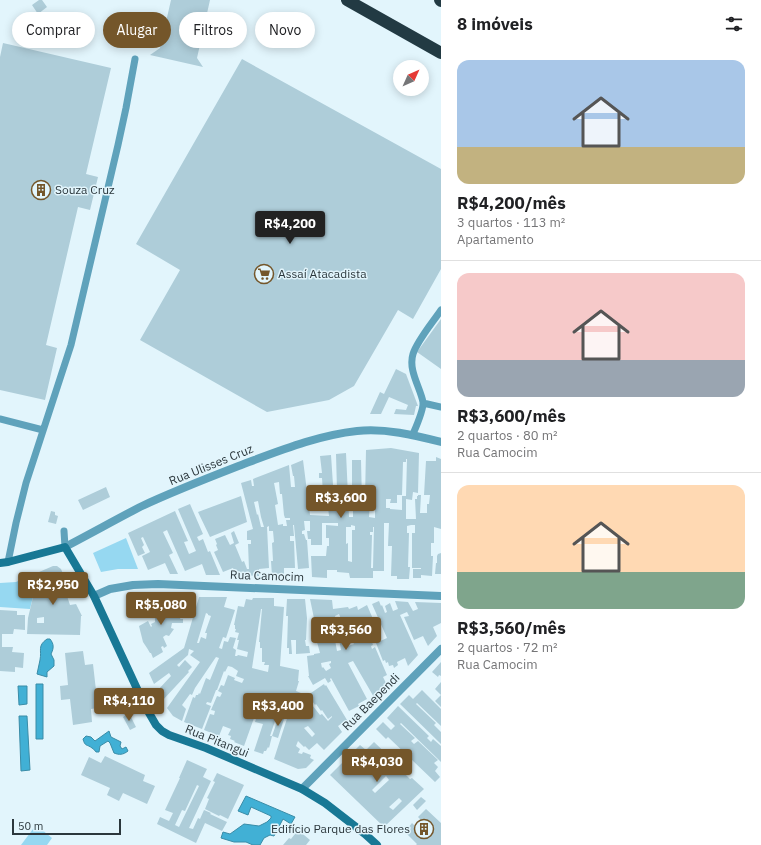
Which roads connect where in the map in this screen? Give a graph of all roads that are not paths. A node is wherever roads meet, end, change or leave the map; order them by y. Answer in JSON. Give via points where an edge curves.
{"nodes":[{"id":1,"x":347,"y":0,"type":"edge"},
{"id":2,"x":441,"y":54,"type":"edge"},
{"id":3,"x":135,"y":58,"type":"dead end"},
{"id":4,"x":441,"y":310,"type":"edge"},
{"id":5,"x":423,"y":403,"type":"junction"},
{"id":6,"x":441,"y":407,"type":"edge"},
{"id":7,"x":0,"y":419,"type":"edge"},
{"id":8,"x":43,"y":430,"type":"junction"},
{"id":9,"x":413,"y":434,"type":"junction"},
{"id":10,"x":441,"y":442,"type":"edge"},
{"id":11,"x":64,"y":531,"type":"dead end"},
{"id":12,"x":65,"y":547,"type":"junction"},
{"id":13,"x":4,"y":562,"type":"edge"},
{"id":14,"x":94,"y":596,"type":"junction"},
{"id":15,"x":441,"y":596,"type":"edge"},
{"id":16,"x":441,"y":649,"type":"edge"},
{"id":17,"x":302,"y":789,"type":"junction"},
{"id":18,"x":377,"y":845,"type":"edge"}],
"edges":[{"from":1,"to":2,"type":"highway"},
{"from":3,"to":8,"type":"lane","via":[[118,146],[71,345]]},
{"from":4,"to":5,"type":"lane","via":[[413,354],[413,370]]},
{"from":5,"to":6,"type":"lane"},
{"from":5,"to":9,"type":"lane"},
{"from":7,"to":8,"type":"lane"},
{"from":8,"to":13,"type":"lane"},
{"from":9,"to":10,"type":"street","name":"Rua Ulisses Cruz"},
{"from":9,"to":12,"type":"street","name":"Rua Ulisses Cruz","via":[[358,431],[278,451],[198,481],[147,504]]},
{"from":11,"to":12,"type":"lane"},
{"from":12,"to":13,"type":"street","name":"Rua Ulisses Cruz"},
{"from":12,"to":14,"type":"street","name":"Rua Pitangui"},
{"from":14,"to":15,"type":"street","name":"Rua Camocim","via":[[110,589],[158,584]]},
{"from":14,"to":17,"type":"street","name":"Rua Pitangui","via":[[145,706],[162,731]]},
{"from":16,"to":17,"type":"street","name":"Rua Baependi"},
{"from":17,"to":18,"type":"street","name":"Rua Pitangui","via":[[325,803]]}]}
